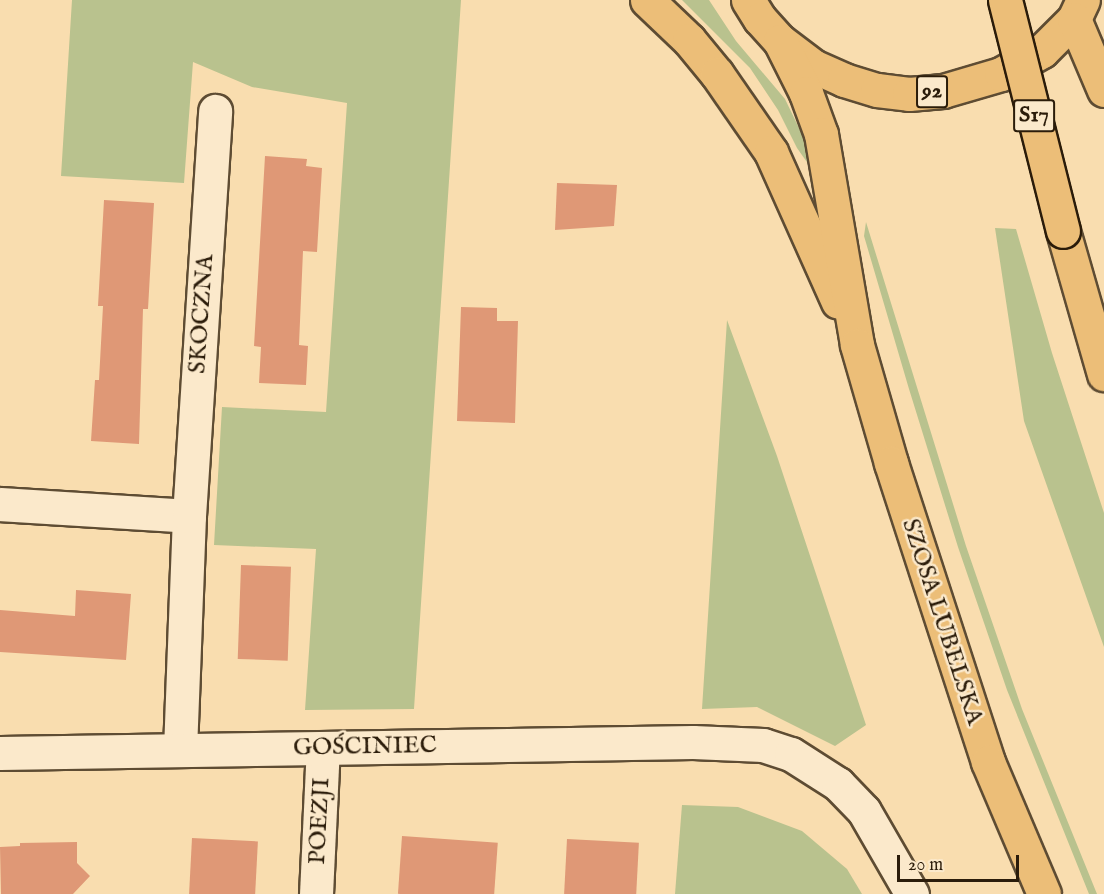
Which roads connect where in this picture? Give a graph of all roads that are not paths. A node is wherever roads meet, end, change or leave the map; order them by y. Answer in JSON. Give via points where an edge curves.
{"nodes":[{"id":1,"x":647,"y":0,"type":"edge"},
{"id":2,"x":748,"y":0,"type":"edge"},
{"id":3,"x":1005,"y":0,"type":"edge"},
{"id":4,"x":1078,"y":9,"type":"edge"},
{"id":5,"x":780,"y":41,"type":"junction"},
{"id":6,"x":1104,"y":90,"type":"edge"},
{"id":7,"x":215,"y":111,"type":"dead end"},
{"id":8,"x":857,"y":345,"type":"junction"},
{"id":9,"x":1104,"y":374,"type":"edge"},
{"id":10,"x":0,"y":504,"type":"edge"},
{"id":11,"x":189,"y":516,"type":"junction"},
{"id":12,"x":323,"y":748,"type":"junction"},
{"id":13,"x":180,"y":750,"type":"junction"},
{"id":14,"x":0,"y":753,"type":"edge"},
{"id":15,"x":316,"y":894,"type":"edge"},
{"id":16,"x":912,"y":894,"type":"edge"},
{"id":17,"x":1044,"y":894,"type":"edge"}],
"edges":[{"from":1,"to":8,"type":"main road","via":[[703,57],[771,152]]},
{"from":2,"to":5,"type":"main road","number":"92"},
{"from":3,"to":9,"type":"main road","number":"S17","bridge":true,"via":[[1063,231]]},
{"from":4,"to":5,"type":"main road","number":"92","via":[[1042,51],[1001,74],[943,91],[909,94],[844,80],[813,66]]},
{"from":4,"to":6,"type":"main road"},
{"from":5,"to":8,"type":"main road","via":[[821,134]]},
{"from":7,"to":11,"type":"street","name":"SKOCZNA"},
{"from":8,"to":17,"type":"main road","name":"SZOSA LUBELSKA","via":[[962,689],[992,774]]},
{"from":10,"to":11,"type":"street"},
{"from":11,"to":13,"type":"street","name":"SKOCZNA"},
{"from":12,"to":13,"type":"street","name":"GOŚCINIEC"},
{"from":12,"to":15,"type":"street","name":"POEZJI"},
{"from":12,"to":16,"type":"street","name":"GOŚCINIEC","via":[[730,742],[763,745],[791,754],[838,784],[864,811]]},
{"from":13,"to":14,"type":"street","name":"GOŚCINIEC"}]}
